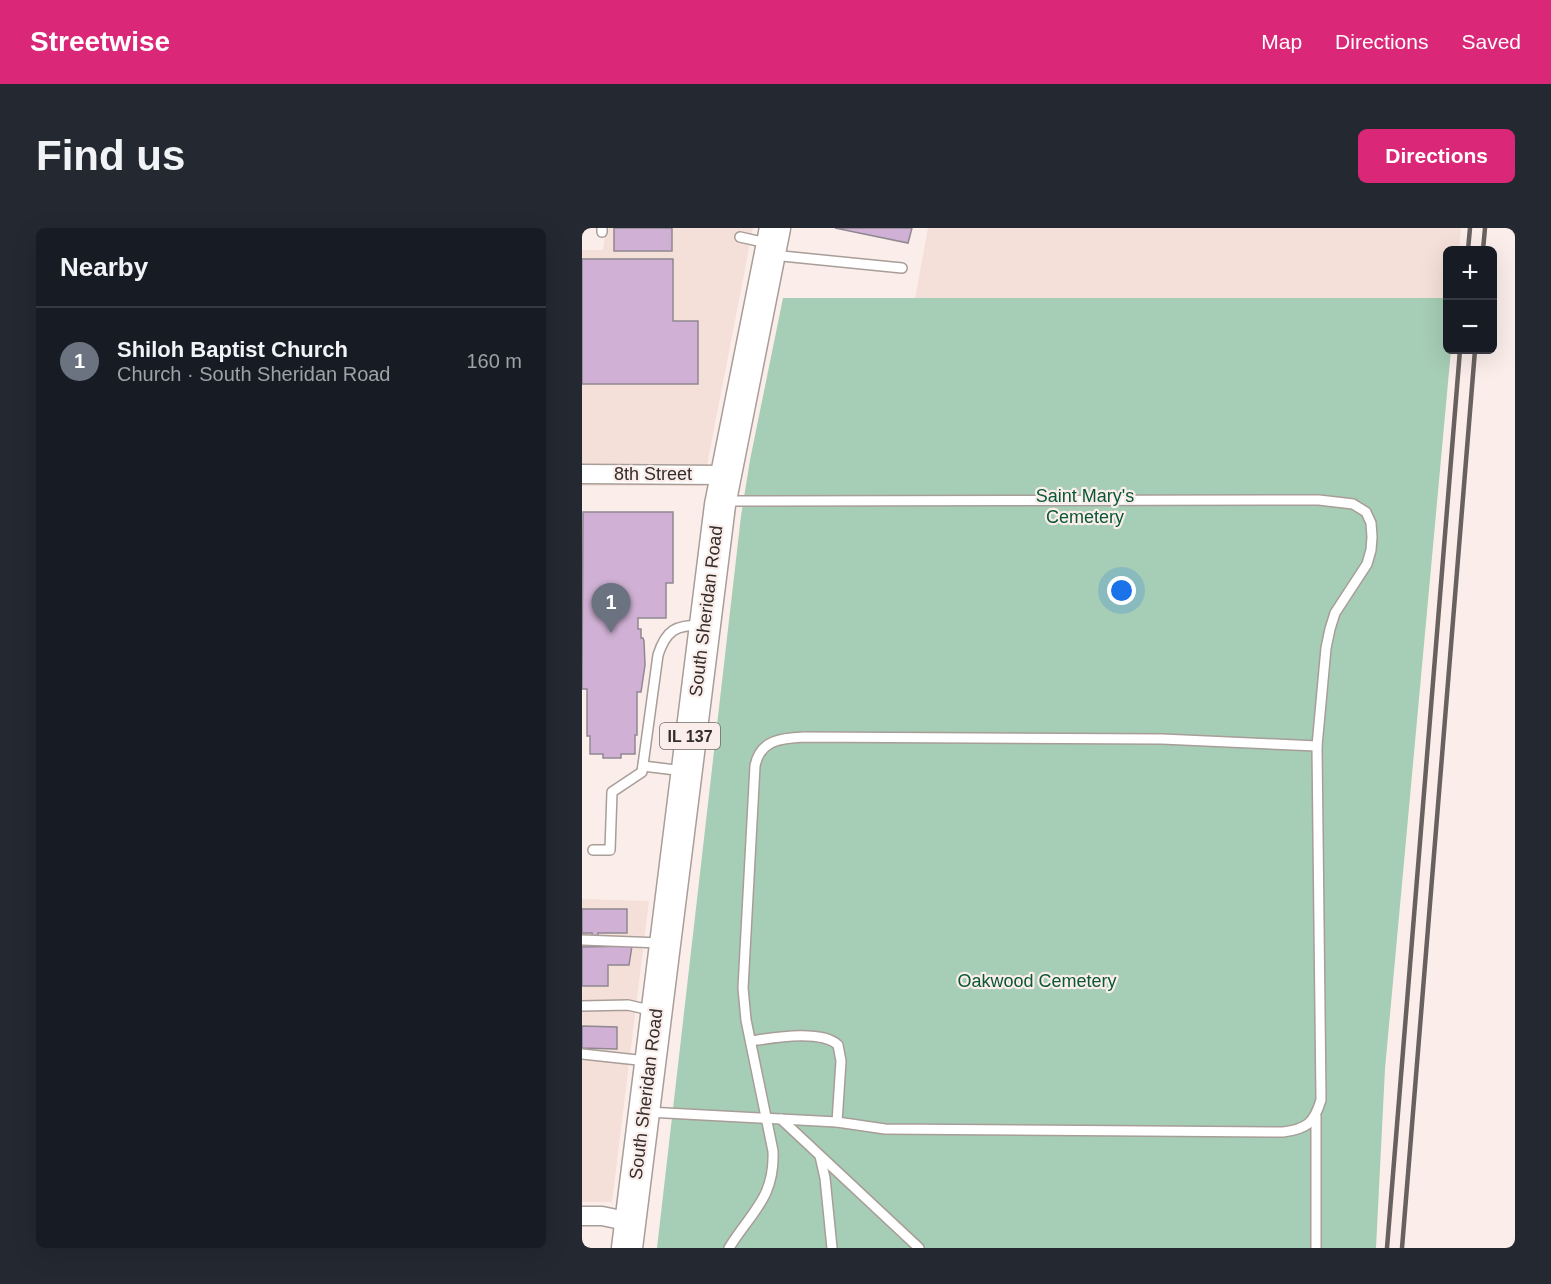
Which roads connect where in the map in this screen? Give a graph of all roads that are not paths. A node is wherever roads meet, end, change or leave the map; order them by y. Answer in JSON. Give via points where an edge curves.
{"nodes":[{"id":1,"x":740,"y":237,"type":"dead end"},
{"id":2,"x":772,"y":242,"type":"edge"},
{"id":3,"x":902,"y":268,"type":"dead end"},
{"id":4,"x":582,"y":474,"type":"edge"},
{"id":5,"x":723,"y":488,"type":"junction"},
{"id":6,"x":704,"y":625,"type":"junction"},
{"id":7,"x":1317,"y":746,"type":"junction"},
{"id":8,"x":643,"y":766,"type":"junction"},
{"id":9,"x":686,"y":772,"type":"junction"},
{"id":10,"x":593,"y":850,"type":"dead end"},
{"id":11,"x":582,"y":940,"type":"edge"},
{"id":12,"x":664,"y":943,"type":"junction"},
{"id":13,"x":582,"y":1006,"type":"edge"},
{"id":14,"x":656,"y":1011,"type":"junction"},
{"id":15,"x":751,"y":1041,"type":"junction"},
{"id":16,"x":582,"y":1054,"type":"edge"},
{"id":17,"x":650,"y":1062,"type":"junction"},
{"id":18,"x":644,"y":1112,"type":"junction"},
{"id":19,"x":1316,"y":1116,"type":"junction"},
{"id":20,"x":765,"y":1119,"type":"junction"},
{"id":21,"x":781,"y":1119,"type":"junction"},
{"id":22,"x":837,"y":1122,"type":"junction"},
{"id":23,"x":820,"y":1156,"type":"junction"},
{"id":24,"x":582,"y":1216,"type":"edge"},
{"id":25,"x":629,"y":1235,"type":"edge"},
{"id":26,"x":729,"y":1248,"type":"edge"},
{"id":27,"x":832,"y":1248,"type":"edge"},
{"id":28,"x":919,"y":1248,"type":"edge"},
{"id":29,"x":1316,"y":1248,"type":"edge"}],
"edges":[{"from":1,"to":2,"type":"lane"},
{"from":2,"to":3,"type":"lane"},
{"from":2,"to":5,"type":"highway","name":"South Sheridan Road","number":"IL 137"},
{"from":4,"to":5,"type":"street","name":"8th Street"},
{"from":5,"to":6,"type":"highway","name":"South Sheridan Road","number":"IL 137"},
{"from":5,"to":7,"type":"lane","via":[[1319,500],[1353,504],[1366,512],[1371,523],[1371,549],[1330,629]]},
{"from":6,"to":8,"type":"lane","via":[[683,625],[663,640]]},
{"from":6,"to":9,"type":"highway","name":"South Sheridan Road","number":"IL 137"},
{"from":7,"to":15,"type":"lane","via":[[1162,739],[804,737],[772,742],[757,756],[755,766],[742,988]]},
{"from":7,"to":19,"type":"lane","via":[[1321,1100]]},
{"from":8,"to":9,"type":"lane"},
{"from":8,"to":10,"type":"lane","via":[[642,772],[612,792],[610,850]]},
{"from":9,"to":12,"type":"highway","name":"South Sheridan Road","number":"IL 137"},
{"from":11,"to":12,"type":"lane"},
{"from":12,"to":14,"type":"highway","name":"South Sheridan Road","number":"IL 137"},
{"from":13,"to":14,"type":"lane","via":[[628,1005]]},
{"from":14,"to":17,"type":"highway","name":"South Sheridan Road","number":"IL 137"},
{"from":15,"to":20,"type":"lane"},
{"from":15,"to":22,"type":"lane","via":[[824,1037],[838,1045],[841,1061]]},
{"from":16,"to":17,"type":"lane"},
{"from":17,"to":18,"type":"highway","name":"South Sheridan Road","number":"IL 137"},
{"from":18,"to":20,"type":"lane"},
{"from":18,"to":25,"type":"highway","name":"South Sheridan Road","number":"IL 137"},
{"from":19,"to":22,"type":"lane","via":[[1304,1127],[1283,1132],[908,1130]]},
{"from":19,"to":29,"type":"lane"},
{"from":20,"to":21,"type":"lane"},
{"from":20,"to":26,"type":"lane","via":[[773,1151],[771,1180],[755,1214]]},
{"from":21,"to":22,"type":"lane"},
{"from":21,"to":23,"type":"lane"},
{"from":23,"to":27,"type":"lane"},
{"from":23,"to":28,"type":"lane"},
{"from":24,"to":25,"type":"street","via":[[602,1216]]}]}
